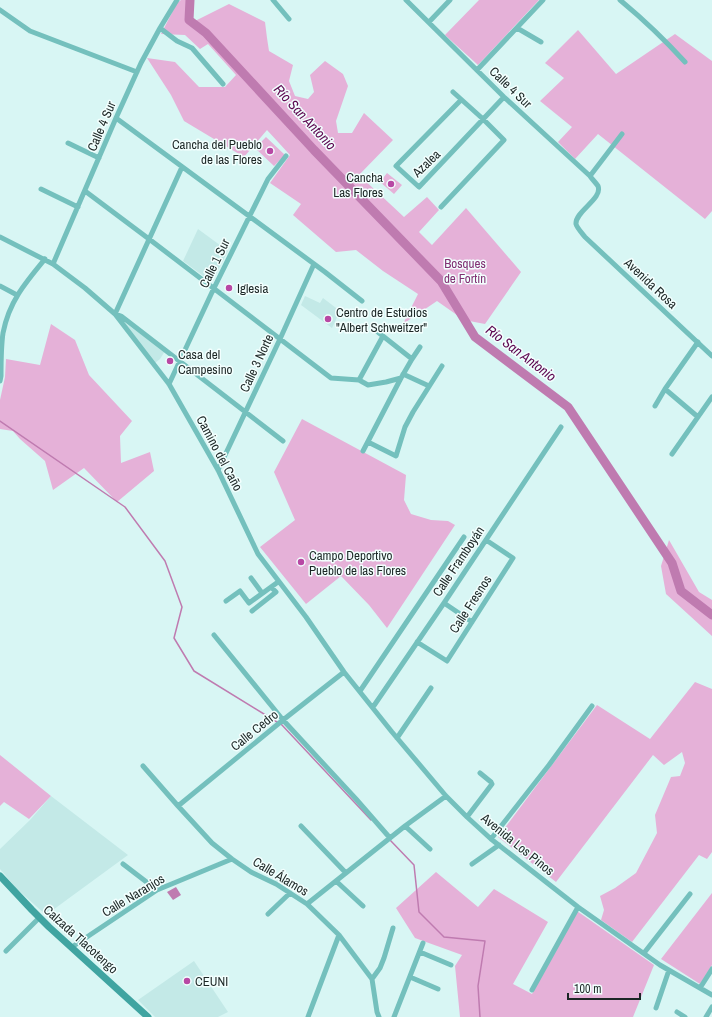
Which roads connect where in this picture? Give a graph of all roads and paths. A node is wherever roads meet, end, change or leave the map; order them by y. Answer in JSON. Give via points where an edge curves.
{"nodes":[{"id":1,"x":177,"y":0,"type":"edge"},
{"id":2,"x":273,"y":0,"type":"edge"},
{"id":3,"x":406,"y":0,"type":"edge"},
{"id":4,"x":450,"y":0,"type":"edge"},
{"id":5,"x":543,"y":0,"type":"edge"},
{"id":6,"x":620,"y":0,"type":"edge"},
{"id":7,"x":0,"y":10,"type":"edge"},
{"id":8,"x":289,"y":19,"type":"dead end"},
{"id":9,"x":429,"y":22,"type":"junction"},
{"id":10,"x":160,"y":28,"type":"junction"},
{"id":11,"x":517,"y":28,"type":"junction"},
{"id":12,"x":541,"y":42,"type":"dead end"},
{"id":13,"x":685,"y":62,"type":"dead end"},
{"id":14,"x":477,"y":70,"type":"junction"},
{"id":15,"x":137,"y":72,"type":"junction"},
{"id":16,"x":223,"y":84,"type":"dead end"},
{"id":17,"x":453,"y":92,"type":"dead end"},
{"id":18,"x":504,"y":97,"type":"junction"},
{"id":19,"x":461,"y":100,"type":"junction"},
{"id":20,"x":116,"y":118,"type":"junction"},
{"id":21,"x":483,"y":119,"type":"junction"},
{"id":22,"x":622,"y":134,"type":"dead end"},
{"id":23,"x":68,"y":143,"type":"dead end"},
{"id":24,"x":286,"y":156,"type":"dead end"},
{"id":25,"x":99,"y":158,"type":"junction"},
{"id":26,"x":182,"y":167,"type":"junction"},
{"id":27,"x":590,"y":176,"type":"junction"},
{"id":28,"x":41,"y":189,"type":"dead end"},
{"id":29,"x":85,"y":191,"type":"junction"},
{"id":30,"x":78,"y":207,"type":"junction"},
{"id":31,"x":442,"y":207,"type":"dead end"},
{"id":32,"x":250,"y":216,"type":"junction"},
{"id":33,"x":577,"y":225,"type":"joint"},
{"id":34,"x":0,"y":237,"type":"edge"},
{"id":35,"x":150,"y":238,"type":"junction"},
{"id":36,"x":45,"y":259,"type":"junction"},
{"id":37,"x":53,"y":264,"type":"junction"},
{"id":38,"x":314,"y":264,"type":"junction"},
{"id":39,"x":0,"y":286,"type":"edge"},
{"id":40,"x":214,"y":288,"type":"junction"},
{"id":41,"x":17,"y":295,"type":"junction"},
{"id":42,"x":362,"y":300,"type":"dead end"},
{"id":43,"x":115,"y":314,"type":"junction"},
{"id":44,"x":374,"y":329,"type":"dead end"},
{"id":45,"x":383,"y":336,"type":"junction"},
{"id":46,"x":280,"y":339,"type":"junction"},
{"id":47,"x":698,"y":342,"type":"junction"},
{"id":48,"x":420,"y":347,"type":"dead end"},
{"id":49,"x":712,"y":356,"type":"edge"},
{"id":50,"x":412,"y":359,"type":"junction"},
{"id":51,"x":180,"y":362,"type":"junction"},
{"id":52,"x":442,"y":366,"type":"dead end"},
{"id":53,"x":402,"y":376,"type":"junction"},
{"id":54,"x":359,"y":380,"type":"junction"},
{"id":55,"x":0,"y":381,"type":"edge"},
{"id":56,"x":169,"y":384,"type":"junction"},
{"id":57,"x":429,"y":386,"type":"junction"},
{"id":58,"x":665,"y":389,"type":"junction"},
{"id":59,"x":712,"y":397,"type":"edge"},
{"id":60,"x":655,"y":406,"type":"dead end"},
{"id":61,"x":245,"y":412,"type":"junction"},
{"id":62,"x":698,"y":417,"type":"junction"},
{"id":63,"x":561,"y":427,"type":"dead end"},
{"id":64,"x":283,"y":441,"type":"dead end"},
{"id":65,"x":368,"y":442,"type":"junction"},
{"id":66,"x":363,"y":451,"type":"dead end"},
{"id":67,"x":672,"y":454,"type":"dead end"},
{"id":68,"x":218,"y":470,"type":"junction"},
{"id":69,"x":464,"y":537,"type":"dead end"},
{"id":70,"x":486,"y":540,"type":"junction"},
{"id":71,"x":251,"y":578,"type":"dead end"},
{"id":72,"x":278,"y":582,"type":"junction"},
{"id":73,"x":271,"y":587,"type":"junction"},
{"id":74,"x":262,"y":593,"type":"junction"},
{"id":75,"x":226,"y":601,"type":"dead end"},
{"id":76,"x":444,"y":603,"type":"junction"},
{"id":77,"x":252,"y":611,"type":"dead end"},
{"id":78,"x":472,"y":622,"type":"junction"},
{"id":79,"x":214,"y":635,"type":"dead end"},
{"id":80,"x":417,"y":642,"type":"junction"},
{"id":81,"x":344,"y":672,"type":"junction"},
{"id":82,"x":431,"y":688,"type":"dead end"},
{"id":83,"x":360,"y":691,"type":"junction"},
{"id":84,"x":592,"y":706,"type":"dead end"},
{"id":85,"x":373,"y":707,"type":"junction"},
{"id":86,"x":283,"y":720,"type":"junction"},
{"id":87,"x":398,"y":738,"type":"junction"},
{"id":88,"x":143,"y":766,"type":"dead end"},
{"id":89,"x":480,"y":773,"type":"dead end"},
{"id":90,"x":446,"y":796,"type":"junction"},
{"id":91,"x":178,"y":806,"type":"junction"},
{"id":92,"x":467,"y":817,"type":"junction"},
{"id":93,"x":301,"y":826,"type":"dead end"},
{"id":94,"x":405,"y":826,"type":"junction"},
{"id":95,"x":390,"y":838,"type":"junction"},
{"id":96,"x":491,"y":839,"type":"junction"},
{"id":97,"x":499,"y":846,"type":"junction"},
{"id":98,"x":430,"y":849,"type":"dead end"},
{"id":99,"x":232,"y":859,"type":"junction"},
{"id":100,"x":123,"y":864,"type":"dead end"},
{"id":101,"x":472,"y":864,"type":"dead end"},
{"id":102,"x":346,"y":873,"type":"junction"},
{"id":103,"x":0,"y":876,"type":"edge"},
{"id":104,"x":336,"y":881,"type":"junction"},
{"id":105,"x":157,"y":890,"type":"junction"},
{"id":106,"x":290,"y":893,"type":"junction"},
{"id":107,"x":690,"y":894,"type":"dead end"},
{"id":108,"x":307,"y":904,"type":"junction"},
{"id":109,"x":363,"y":906,"type":"dead end"},
{"id":110,"x":578,"y":907,"type":"junction"},
{"id":111,"x":268,"y":914,"type":"dead end"},
{"id":112,"x":39,"y":918,"type":"junction"},
{"id":113,"x":393,"y":928,"type":"dead end"},
{"id":114,"x":339,"y":935,"type":"junction"},
{"id":115,"x":423,"y":943,"type":"dead end"},
{"id":116,"x":72,"y":947,"type":"junction"},
{"id":117,"x":6,"y":951,"type":"dead end"},
{"id":118,"x":420,"y":952,"type":"junction"},
{"id":119,"x":644,"y":954,"type":"junction"},
{"id":120,"x":451,"y":965,"type":"dead end"},
{"id":121,"x":712,"y":969,"type":"edge"},
{"id":122,"x":670,"y":970,"type":"junction"},
{"id":123,"x":410,"y":977,"type":"junction"},
{"id":124,"x":372,"y":979,"type":"junction"},
{"id":125,"x":700,"y":988,"type":"junction"},
{"id":126,"x":438,"y":989,"type":"dead end"},
{"id":127,"x":532,"y":990,"type":"dead end"},
{"id":128,"x":712,"y":995,"type":"edge"},
{"id":129,"x":712,"y":1006,"type":"edge"},
{"id":130,"x":656,"y":1008,"type":"dead end"},
{"id":131,"x":678,"y":1012,"type":"dead end"},
{"id":132,"x":148,"y":1017,"type":"edge"},
{"id":133,"x":308,"y":1017,"type":"edge"},
{"id":134,"x":379,"y":1017,"type":"edge"},
{"id":135,"x":394,"y":1017,"type":"edge"},
{"id":136,"x":685,"y":1017,"type":"edge"},
{"id":137,"x":706,"y":1017,"type":"edge"}],
"edges":[{"from":1,"to":10,"type":"street","name":"Calle 4 Sur"},
{"from":2,"to":8,"type":"street"},
{"from":3,"to":9,"type":"street","name":"Calle 4 Sur"},
{"from":4,"to":9,"type":"street"},
{"from":5,"to":11,"type":"street"},
{"from":6,"to":13,"type":"street"},
{"from":7,"to":15,"type":"street","via":[[30,31]]},
{"from":9,"to":14,"type":"street","name":"Calle 4 Sur"},
{"from":10,"to":15,"type":"street","name":"Calle 4 Sur"},
{"from":10,"to":16,"type":"street","via":[[192,48]]},
{"from":11,"to":12,"type":"street"},
{"from":11,"to":14,"type":"street"},
{"from":14,"to":18,"type":"street","name":"Calle 4 Sur"},
{"from":15,"to":20,"type":"street","name":"Calle 4 Sur"},
{"from":17,"to":19,"type":"street"},
{"from":18,"to":21,"type":"street","name":"Azalea"},
{"from":18,"to":27,"type":"street","name":"Calle 4 Sur"},
{"from":19,"to":21,"type":"street"},
{"from":19,"to":21,"type":"street","name":"Azalea","via":[[396,166],[419,187]]},
{"from":20,"to":25,"type":"street","name":"Calle 4 Sur"},
{"from":20,"to":26,"type":"street"},
{"from":21,"to":31,"type":"street","via":[[504,140]]},
{"from":22,"to":27,"type":"street"},
{"from":23,"to":25,"type":"street"},
{"from":24,"to":32,"type":"street","name":"Calle 1 Sur","via":[[268,179]]},
{"from":25,"to":29,"type":"street","name":"Calle 4 Sur"},
{"from":26,"to":32,"type":"street"},
{"from":26,"to":35,"type":"street"},
{"from":27,"to":33,"type":"street","name":"Calle 4 Sur","via":[[598,186],[598,191],[578,218]]},
{"from":28,"to":30,"type":"street"},
{"from":29,"to":30,"type":"street","name":"Calle 4 Sur"},
{"from":29,"to":35,"type":"street"},
{"from":30,"to":37,"type":"street","name":"Calle 4 Sur"},
{"from":32,"to":38,"type":"street"},
{"from":32,"to":40,"type":"street","name":"Calle 1 Sur"},
{"from":33,"to":47,"type":"street","name":"Avenida Rosa","via":[[585,237]]},
{"from":34,"to":36,"type":"street","name":"Camino del Caño"},
{"from":35,"to":40,"type":"street"},
{"from":35,"to":43,"type":"street"},
{"from":36,"to":37,"type":"street","name":"Camino del Caño"},
{"from":36,"to":41,"type":"street"},
{"from":37,"to":43,"type":"street","name":"Camino del Caño"},
{"from":38,"to":42,"type":"street"},
{"from":38,"to":46,"type":"street","name":"Calle 3 Norte"},
{"from":39,"to":41,"type":"street"},
{"from":40,"to":46,"type":"street"},
{"from":40,"to":51,"type":"street","name":"Calle 1 Sur"},
{"from":41,"to":55,"type":"street","via":[[4,330]]},
{"from":43,"to":51,"type":"street"},
{"from":43,"to":56,"type":"street","name":"Camino del Caño"},
{"from":44,"to":45,"type":"street"},
{"from":45,"to":50,"type":"street"},
{"from":45,"to":54,"type":"street"},
{"from":46,"to":54,"type":"street","via":[[331,378]]},
{"from":46,"to":61,"type":"street","name":"Calle 3 Norte"},
{"from":47,"to":49,"type":"street","name":"Avenida Rosa"},
{"from":47,"to":58,"type":"street"},
{"from":48,"to":50,"type":"street"},
{"from":50,"to":53,"type":"street"},
{"from":51,"to":56,"type":"street","name":"Calle 1 Sur"},
{"from":51,"to":61,"type":"street"},
{"from":52,"to":57,"type":"street"},
{"from":53,"to":54,"type":"street","via":[[368,385]]},
{"from":53,"to":57,"type":"street"},
{"from":53,"to":65,"type":"street"},
{"from":56,"to":68,"type":"street","name":"Camino del Caño"},
{"from":57,"to":65,"type":"street","via":[[405,427],[396,456]]},
{"from":58,"to":60,"type":"street"},
{"from":58,"to":62,"type":"street"},
{"from":59,"to":62,"type":"street"},
{"from":61,"to":64,"type":"street"},
{"from":61,"to":68,"type":"street","name":"Calle 3 Norte"},
{"from":62,"to":67,"type":"street"},
{"from":63,"to":70,"type":"street","name":"Calle Framboyán"},
{"from":65,"to":66,"type":"street"},
{"from":68,"to":72,"type":"street","name":"Camino del Caño","via":[[258,554]]},
{"from":69,"to":83,"type":"street"},
{"from":70,"to":76,"type":"street","name":"Calle Framboyán"},
{"from":70,"to":78,"type":"street","name":"Calle Fresnos","via":[[513,558]]},
{"from":71,"to":74,"type":"street"},
{"from":72,"to":73,"type":"street"},
{"from":72,"to":81,"type":"street","name":"Camino del Caño"},
{"from":73,"to":74,"type":"street"},
{"from":73,"to":77,"type":"street","via":[[276,592]]},
{"from":74,"to":75,"type":"street","via":[[249,603],[240,591]]},
{"from":76,"to":78,"type":"street"},
{"from":76,"to":80,"type":"street","name":"Calle Framboyán"},
{"from":78,"to":80,"type":"street","name":"Calle Fresnos","via":[[447,661]]},
{"from":79,"to":86,"type":"street"},
{"from":80,"to":85,"type":"street","name":"Calle Framboyán"},
{"from":81,"to":83,"type":"street","name":"Avenida Los Pinos"},
{"from":81,"to":86,"type":"street","name":"Calle Cedro"},
{"from":82,"to":87,"type":"street"},
{"from":83,"to":85,"type":"street","name":"Avenida Los Pinos"},
{"from":84,"to":96,"type":"street"},
{"from":85,"to":87,"type":"street","name":"Avenida Los Pinos"},
{"from":86,"to":91,"type":"street","name":"Calle Cedro"},
{"from":86,"to":95,"type":"street"},
{"from":87,"to":90,"type":"street","name":"Avenida Los Pinos"},
{"from":88,"to":91,"type":"street","name":"Calle Álamos"},
{"from":89,"to":92,"type":"street","via":[[492,784]]},
{"from":90,"to":92,"type":"street","name":"Avenida Los Pinos"},
{"from":90,"to":94,"type":"street"},
{"from":91,"to":99,"type":"street","name":"Calle Álamos","via":[[212,843]]},
{"from":92,"to":96,"type":"street","name":"Avenida Los Pinos"},
{"from":93,"to":102,"type":"street"},
{"from":94,"to":95,"type":"street"},
{"from":94,"to":98,"type":"street"},
{"from":95,"to":102,"type":"street"},
{"from":96,"to":97,"type":"street","name":"Avenida Los Pinos"},
{"from":97,"to":101,"type":"street"},
{"from":97,"to":110,"type":"street","name":"Avenida Los Pinos"},
{"from":99,"to":105,"type":"street","name":"Calle Naranjos"},
{"from":99,"to":106,"type":"street","name":"Calle Álamos"},
{"from":100,"to":105,"type":"street"},
{"from":102,"to":104,"type":"street"},
{"from":103,"to":112,"type":"street","name":"Calzada Tlacotengo"},
{"from":104,"to":108,"type":"street"},
{"from":104,"to":109,"type":"street"},
{"from":105,"to":116,"type":"street","name":"Calle Naranjos"},
{"from":106,"to":108,"type":"street","name":"Calle Álamos"},
{"from":106,"to":111,"type":"street"},
{"from":107,"to":119,"type":"street"},
{"from":108,"to":114,"type":"street","name":"Calle Álamos"},
{"from":110,"to":119,"type":"street","name":"Avenida Los Pinos"},
{"from":110,"to":127,"type":"street"},
{"from":112,"to":116,"type":"street","name":"Calzada Tlacotengo"},
{"from":112,"to":117,"type":"street"},
{"from":113,"to":124,"type":"street","via":[[380,968]]},
{"from":114,"to":124,"type":"street","name":"Calle Álamos"},
{"from":114,"to":133,"type":"street"},
{"from":115,"to":118,"type":"street"},
{"from":116,"to":132,"type":"street","name":"Calzada Tlacotengo"},
{"from":118,"to":120,"type":"street"},
{"from":118,"to":123,"type":"street"},
{"from":119,"to":122,"type":"street","name":"Avenida Los Pinos"},
{"from":121,"to":125,"type":"street"},
{"from":122,"to":125,"type":"street","name":"Avenida Los Pinos"},
{"from":122,"to":130,"type":"street"},
{"from":123,"to":126,"type":"street"},
{"from":123,"to":135,"type":"street"},
{"from":124,"to":134,"type":"street","name":"Calle Álamos"},
{"from":125,"to":128,"type":"street","name":"Avenida Los Pinos"},
{"from":129,"to":137,"type":"street"},
{"from":131,"to":136,"type":"street"}]}
